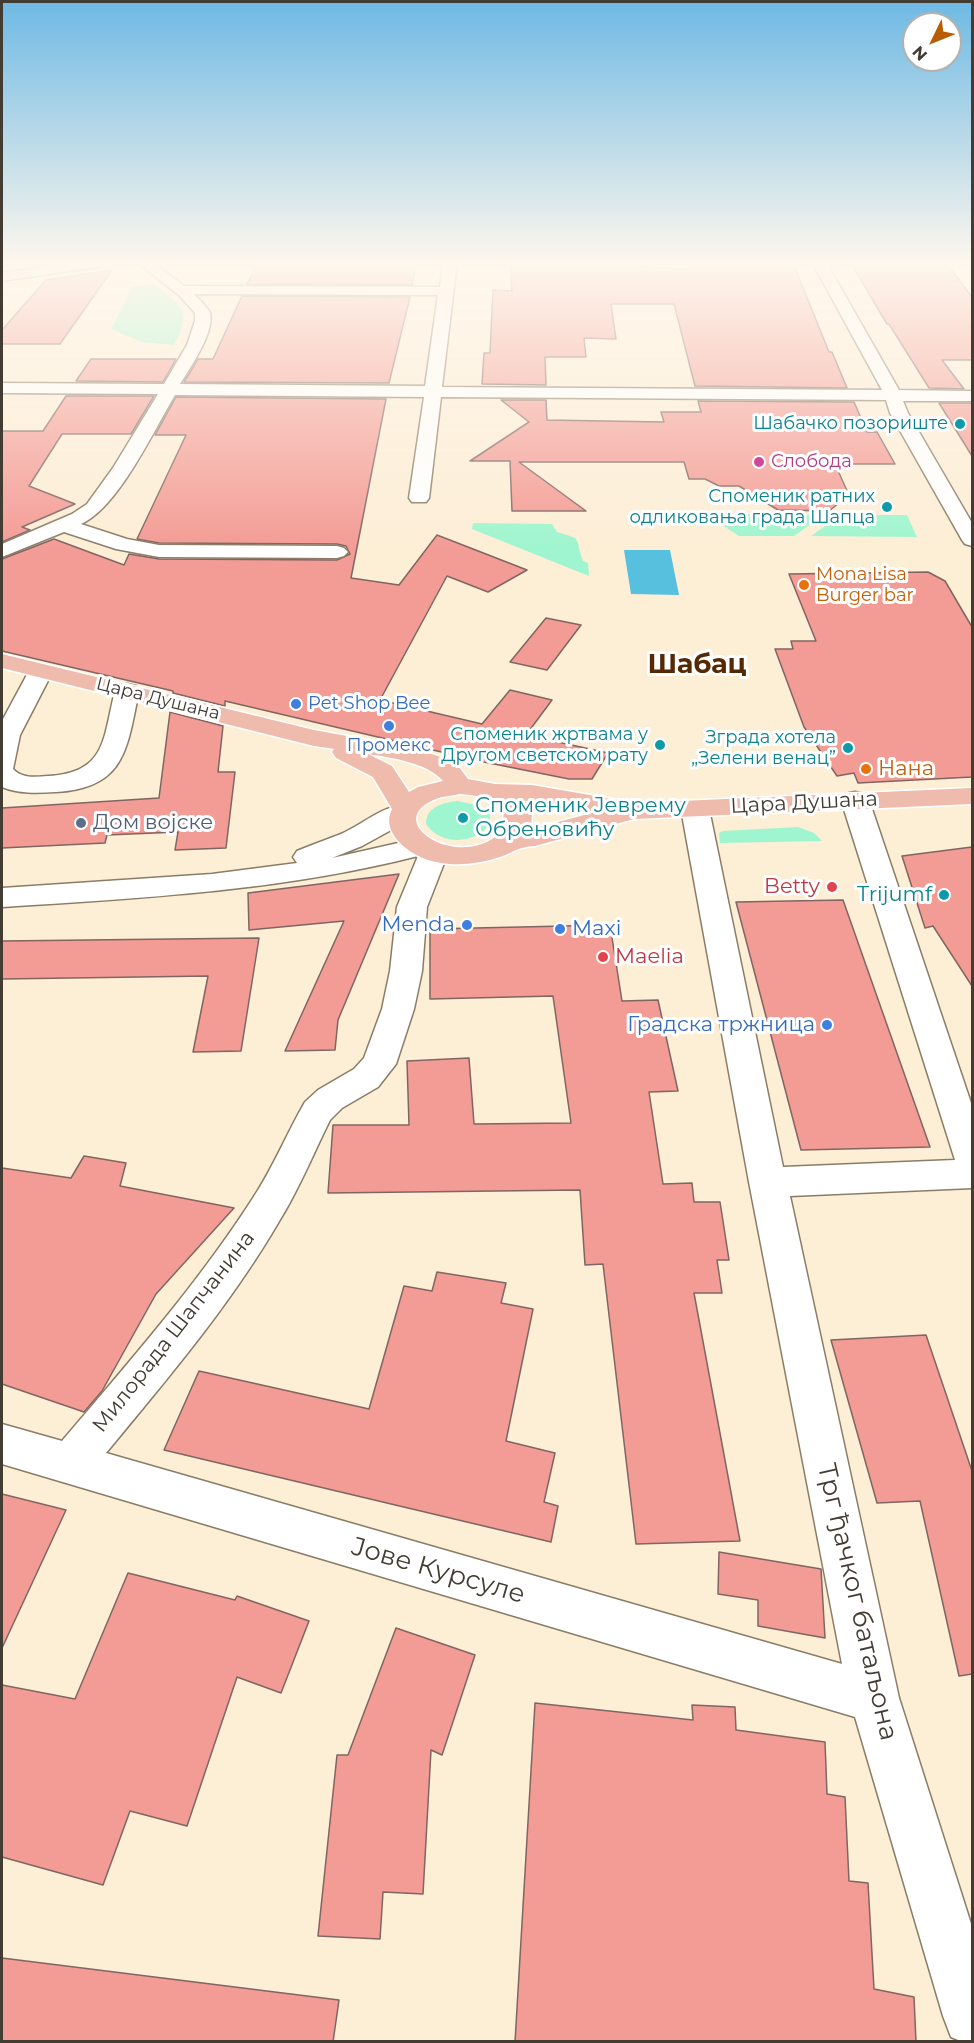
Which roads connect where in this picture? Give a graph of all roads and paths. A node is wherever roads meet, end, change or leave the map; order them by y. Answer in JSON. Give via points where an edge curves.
{"nodes":[{"id":1,"x":188,"y":357,"type":"edge"},
{"id":2,"x":438,"y":357,"type":"edge"},
{"id":3,"x":872,"y":357,"type":"edge"},
{"id":4,"x":2,"y":388,"type":"edge"},
{"id":5,"x":169,"y":389,"type":"junction"},
{"id":6,"x":434,"y":392,"type":"junction"},
{"id":7,"x":893,"y":395,"type":"junction"},
{"id":8,"x":972,"y":396,"type":"edge"},
{"id":9,"x":419,"y":498,"type":"dead end"},
{"id":10,"x":63,"y":525,"type":"junction"},
{"id":11,"x":972,"y":540,"type":"edge"},
{"id":12,"x":2,"y":551,"type":"edge"},
{"id":13,"x":337,"y":552,"type":"dead end"},
{"id":14,"x":2,"y":661,"type":"edge"},
{"id":15,"x":41,"y":671,"type":"junction"},
{"id":16,"x":127,"y":691,"type":"junction"},
{"id":17,"x":314,"y":738,"type":"junction"},
{"id":18,"x":2,"y":766,"type":"edge"},
{"id":19,"x":2,"y":773,"type":"edge"},
{"id":20,"x":459,"y":786,"type":"junction"},
{"id":21,"x":495,"y":792,"type":"junction"},
{"id":22,"x":972,"y":796,"type":"edge"},
{"id":23,"x":855,"y":800,"type":"junction"},
{"id":24,"x":404,"y":809,"type":"junction"},
{"id":25,"x":695,"y":809,"type":"junction"},
{"id":26,"x":636,"y":810,"type":"junction"},
{"id":27,"x":511,"y":838,"type":"junction"},
{"id":28,"x":427,"y":850,"type":"junction"},
{"id":29,"x":224,"y":880,"type":"junction"},
{"id":30,"x":2,"y":897,"type":"edge"},
{"id":31,"x":972,"y":1158,"type":"edge"},
{"id":32,"x":972,"y":1174,"type":"edge"},
{"id":33,"x":768,"y":1182,"type":"junction"},
{"id":34,"x":2,"y":1444,"type":"edge"},
{"id":35,"x":70,"y":1464,"type":"junction"},
{"id":36,"x":874,"y":1698,"type":"junction"},
{"id":37,"x":972,"y":2016,"type":"edge"}],
"edges":[{"from":1,"to":5,"type":"street"},
{"from":2,"to":6,"type":"street"},
{"from":3,"to":7,"type":"street"},
{"from":4,"to":5,"type":"street"},
{"from":5,"to":6,"type":"street"},
{"from":5,"to":10,"type":"street","via":[[106,494],[94,508]]},
{"from":6,"to":7,"type":"street"},
{"from":6,"to":9,"type":"street"},
{"from":7,"to":8,"type":"street"},
{"from":7,"to":11,"type":"street"},
{"from":10,"to":12,"type":"street"},
{"from":10,"to":13,"type":"street","via":[[123,545],[159,551]]},
{"from":14,"to":15,"type":"main road","name":"Цара Душана"},
{"from":15,"to":16,"type":"main road","name":"Цара Душана"},
{"from":15,"to":18,"type":"street","via":[[6,735]]},
{"from":16,"to":17,"type":"main road","name":"Цара Душана"},
{"from":16,"to":19,"type":"street","via":[[108,762],[98,773],[78,783],[38,785],[13,783]]},
{"from":17,"to":20,"type":"main road","name":"Цара Душана","via":[[364,745],[438,764],[450,771]]},
{"from":17,"to":24,"type":"main road","name":"Цара Душана","via":[[383,772]]},
{"from":20,"to":21,"type":"main road"},
{"from":20,"to":24,"type":"main road","via":[[428,791]]},
{"from":21,"to":26,"type":"main road","name":"Цара Душана","via":[[532,793]]},
{"from":21,"to":27,"type":"main road","via":[[507,799],[519,818],[518,829]]},
{"from":22,"to":23,"type":"main road","name":"Цара Душана"},
{"from":23,"to":25,"type":"main road","name":"Цара Душана"},
{"from":23,"to":31,"type":"street"},
{"from":24,"to":28,"type":"main road","via":[[400,822],[404,833]]},
{"from":24,"to":29,"type":"street","via":[[335,847]]},
{"from":25,"to":26,"type":"main road","name":"Цара Душана"},
{"from":25,"to":33,"type":"street","name":"Трг ђачког батаљона"},
{"from":26,"to":27,"type":"main road","name":"Цара Душана","via":[[535,837]]},
{"from":27,"to":28,"type":"main road","via":[[480,854],[459,856]]},
{"from":28,"to":29,"type":"street","via":[[332,868]]},
{"from":28,"to":35,"type":"street","name":"Милорада Шапчанина","via":[[412,907],[411,947],[398,1009],[378,1064],[366,1078],[330,1099],[317,1112],[268,1207],[217,1283]]},
{"from":29,"to":30,"type":"street"},
{"from":32,"to":33,"type":"street"},
{"from":33,"to":36,"type":"street","name":"Трг ђачког батаљона"},
{"from":34,"to":35,"type":"street","name":"Јове Курсуле"},
{"from":35,"to":36,"type":"street","name":"Јове Курсуле"},
{"from":36,"to":37,"type":"street","name":"Трг ђачког батаљона"}]}
